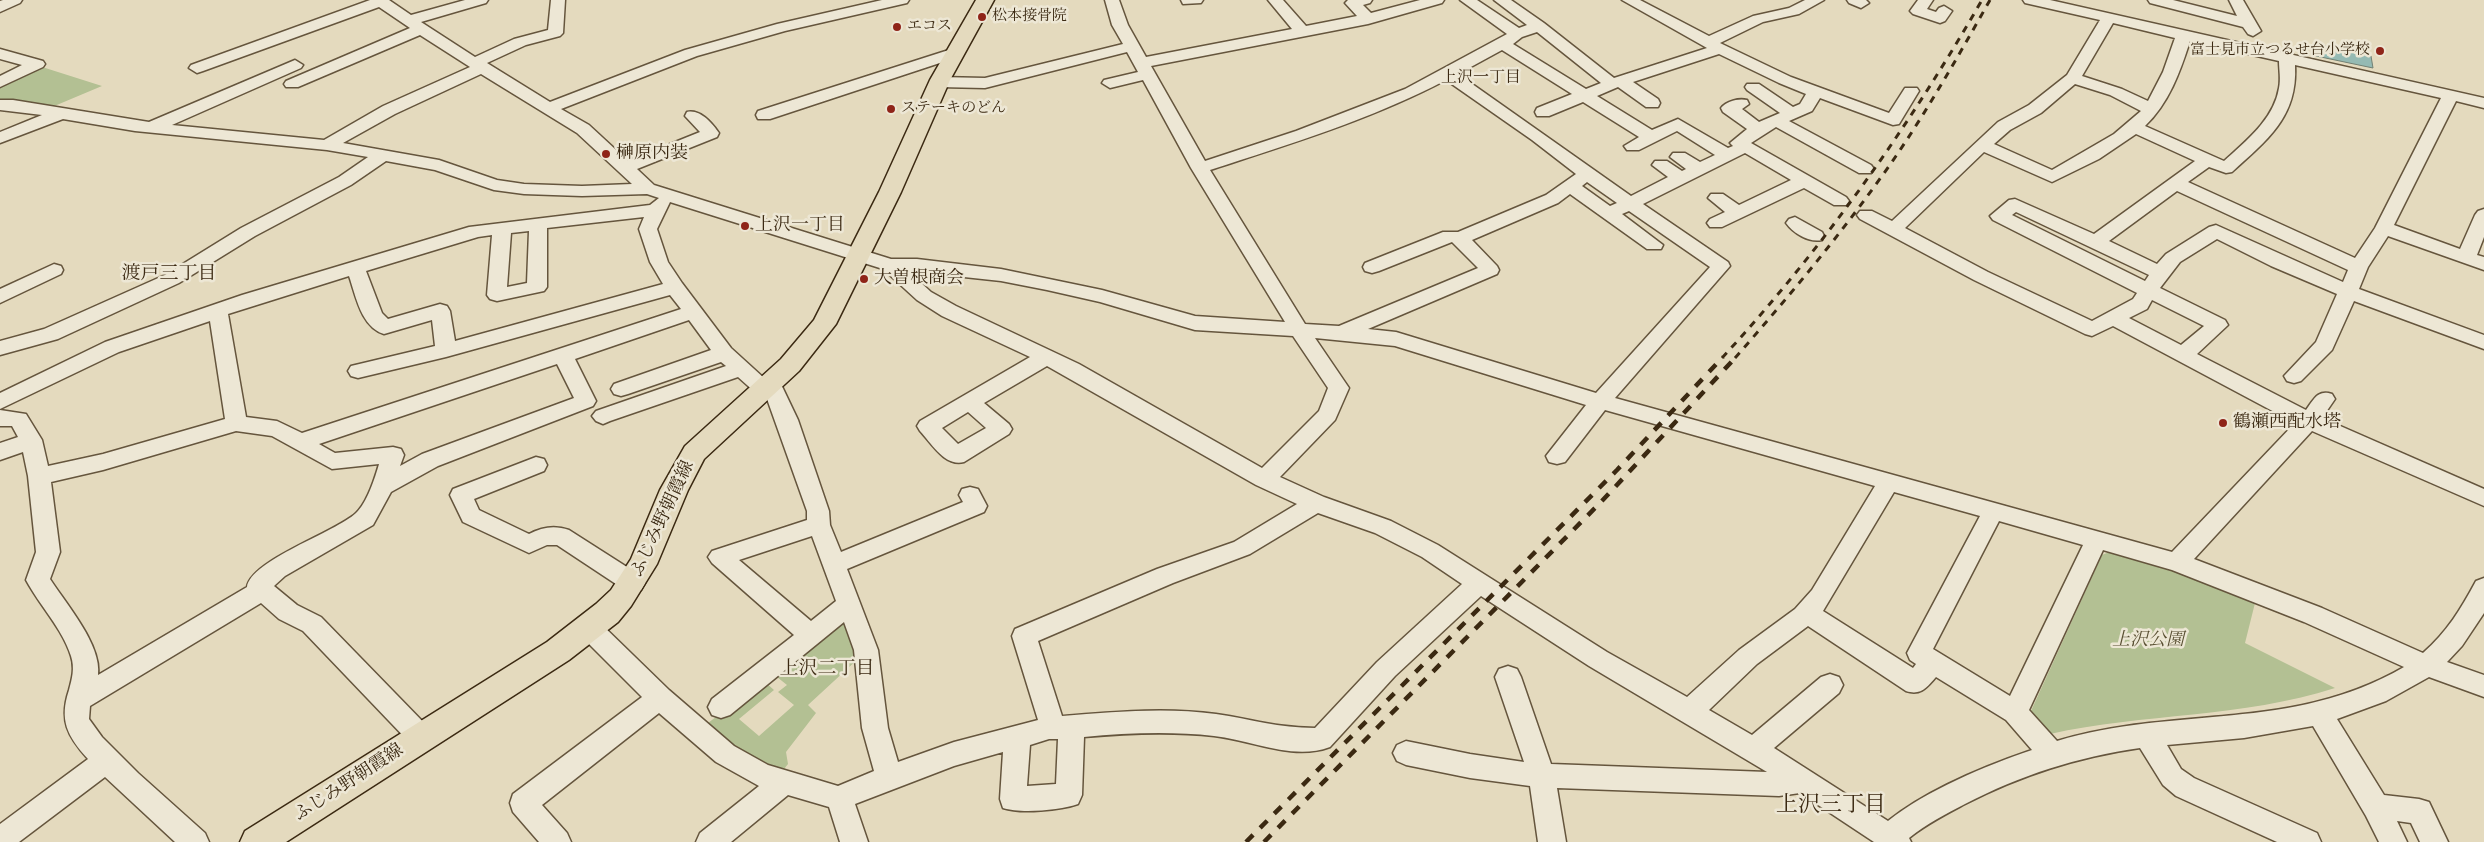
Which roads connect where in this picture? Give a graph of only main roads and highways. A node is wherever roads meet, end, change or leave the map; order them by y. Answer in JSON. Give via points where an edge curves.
{"nodes":[{"id":1,"x":985,"y":0,"type":"edge"},
{"id":2,"x":274,"y":838,"type":"edge"}],
"edges":[{"from":1,"to":2,"type":"main road","name":"ふじみ野朝霞線","via":[[939,82],[824,324],[809,345],[694,453],[633,583],[589,628]]}]}
